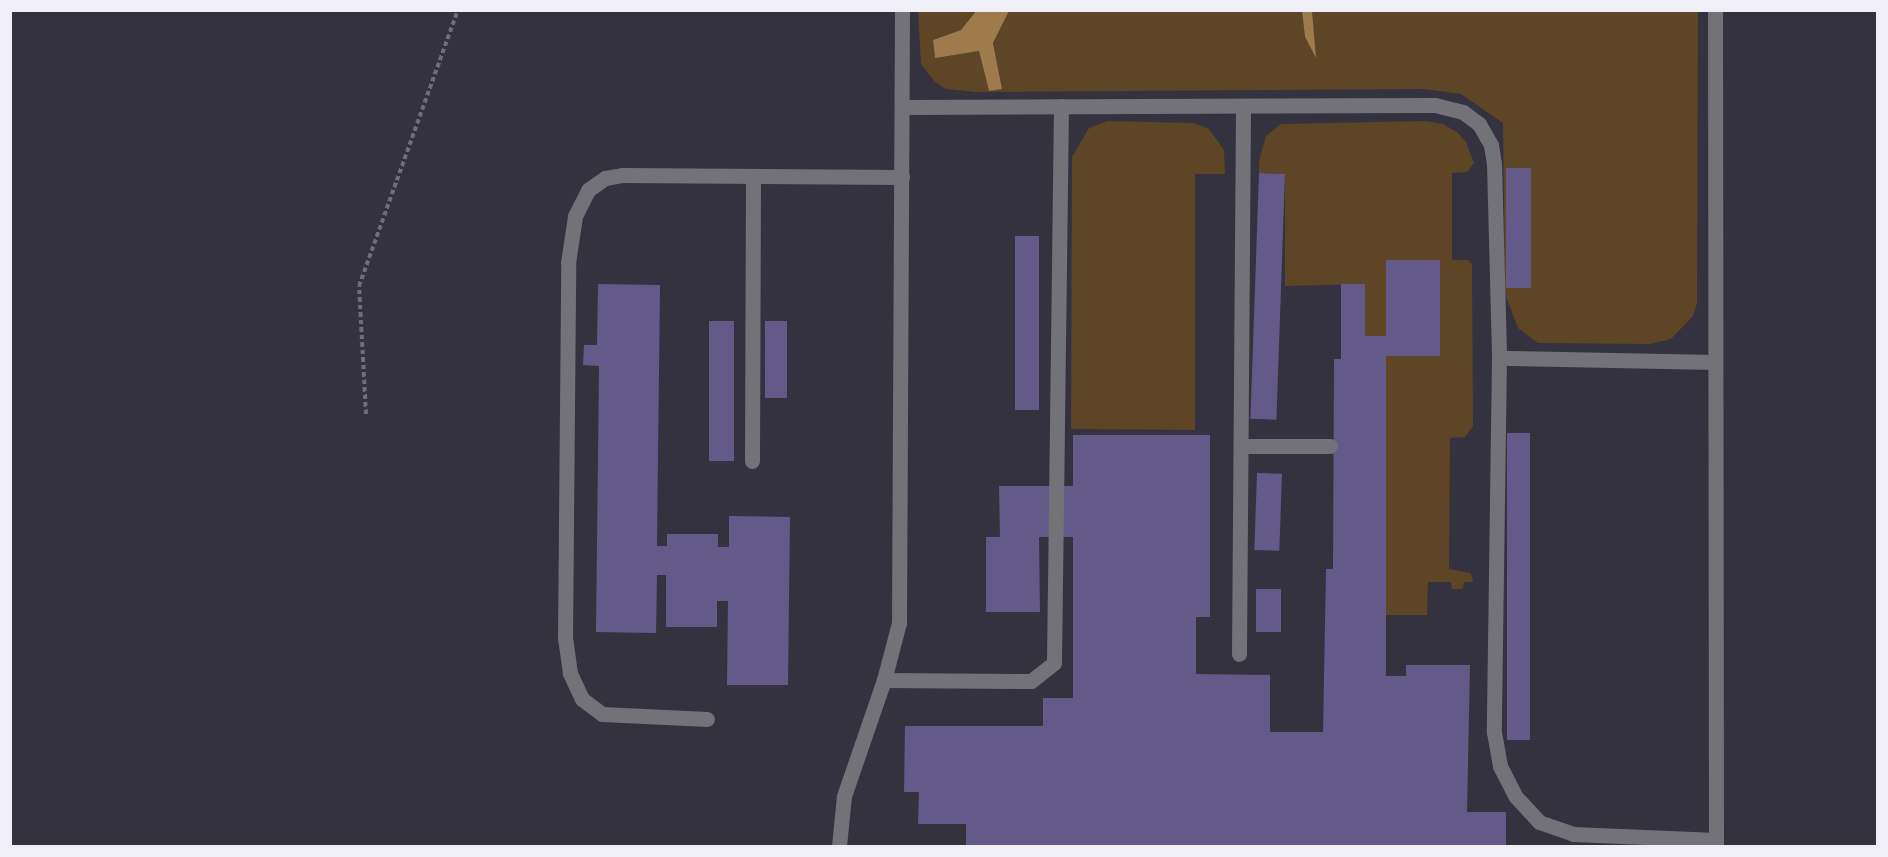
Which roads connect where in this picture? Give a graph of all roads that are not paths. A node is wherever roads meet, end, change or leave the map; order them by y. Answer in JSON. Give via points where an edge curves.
{"nodes":[{"id":1,"x":902,"y":10,"type":"edge"},
{"id":2,"x":1715,"y":10,"type":"edge"},
{"id":3,"x":1061,"y":106,"type":"junction"},
{"id":4,"x":1243,"y":106,"type":"junction"},
{"id":5,"x":903,"y":107,"type":"junction"},
{"id":6,"x":753,"y":176,"type":"junction"},
{"id":7,"x":902,"y":177,"type":"junction"},
{"id":8,"x":1498,"y":358,"type":"junction"},
{"id":9,"x":1715,"y":362,"type":"junction"},
{"id":10,"x":1241,"y":446,"type":"junction"},
{"id":11,"x":1330,"y":446,"type":"dead end"},
{"id":12,"x":752,"y":461,"type":"dead end"},
{"id":13,"x":1239,"y":654,"type":"dead end"},
{"id":14,"x":884,"y":680,"type":"junction"},
{"id":15,"x":707,"y":718,"type":"dead end"},
{"id":16,"x":1716,"y":843,"type":"edge"},
{"id":17,"x":839,"y":846,"type":"edge"}],
"edges":[{"from":1,"to":5,"type":"lane"},
{"from":2,"to":9,"type":"lane"},
{"from":3,"to":4,"type":"lane"},
{"from":3,"to":5,"type":"lane"},
{"from":3,"to":14,"type":"lane","via":[[1054,663],[1031,681]]},
{"from":4,"to":8,"type":"lane","via":[[1435,105],[1463,112],[1479,124],[1491,145],[1494,163]]},
{"from":4,"to":10,"type":"lane"},
{"from":5,"to":7,"type":"lane"},
{"from":6,"to":7,"type":"lane"},
{"from":6,"to":12,"type":"lane"},
{"from":6,"to":15,"type":"lane","via":[[638,174],[605,178],[588,190],[575,216],[568,263],[565,638],[570,673],[582,699],[602,714]]},
{"from":7,"to":14,"type":"lane","via":[[899,623]]},
{"from":8,"to":9,"type":"lane"},
{"from":8,"to":16,"type":"lane","via":[[1494,732],[1500,766],[1516,798],[1539,822],[1573,834]]},
{"from":9,"to":16,"type":"lane"},
{"from":10,"to":11,"type":"lane"},
{"from":10,"to":13,"type":"lane"},
{"from":14,"to":17,"type":"lane","via":[[844,796]]}]}
